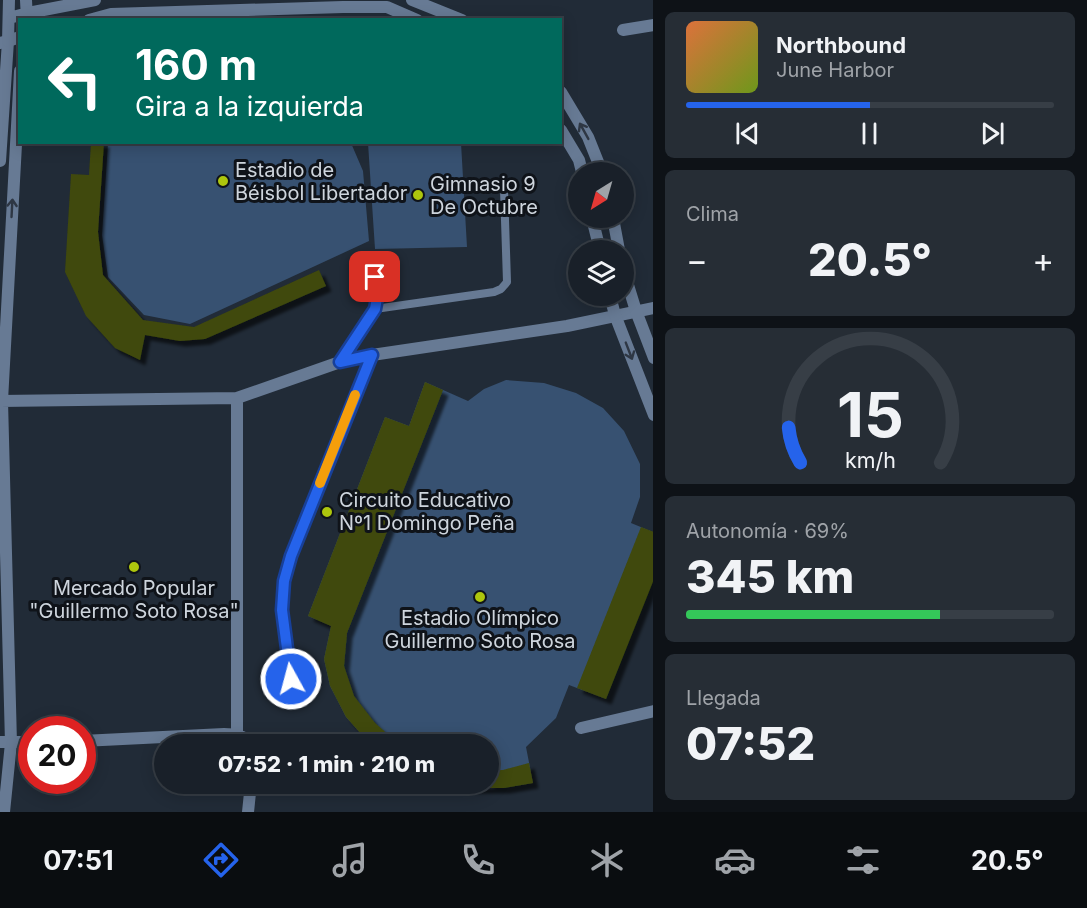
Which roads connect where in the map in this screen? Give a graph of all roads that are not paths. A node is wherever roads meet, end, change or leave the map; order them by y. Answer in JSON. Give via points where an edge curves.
{"nodes":[{"id":1,"x":9,"y":0,"type":"edge"},
{"id":2,"x":26,"y":0,"type":"edge"},
{"id":3,"x":95,"y":0,"type":"edge"},
{"id":4,"x":412,"y":0,"type":"edge"},
{"id":5,"x":27,"y":16,"type":"edge"},
{"id":6,"x":96,"y":18,"type":"edge"},
{"id":7,"x":412,"y":18,"type":"edge"},
{"id":8,"x":457,"y":18,"type":"edge"},
{"id":9,"x":5,"y":20,"type":"edge"},
{"id":10,"x":653,"y":25,"type":"edge"},
{"id":11,"x":623,"y":30,"type":"dead end"},
{"id":12,"x":9,"y":40,"type":"edge"},
{"id":13,"x":18,"y":94,"type":"edge"},
{"id":14,"x":562,"y":94,"type":"edge"},
{"id":15,"x":562,"y":132,"type":"edge"},
{"id":16,"x":0,"y":161,"type":"edge"},
{"id":17,"x":580,"y":162,"type":"edge"},
{"id":18,"x":598,"y":162,"type":"edge"},
{"id":19,"x":504,"y":189,"type":"dead end"},
{"id":20,"x":5,"y":247,"type":"edge"},
{"id":21,"x":375,"y":277,"type":"dead end"},
{"id":22,"x":634,"y":304,"type":"edge"},
{"id":23,"x":613,"y":306,"type":"edge"},
{"id":24,"x":653,"y":308,"type":"edge"},
{"id":25,"x":375,"y":309,"type":"junction"},
{"id":26,"x":636,"y":311,"type":"junction"},
{"id":27,"x":615,"y":315,"type":"junction"},
{"id":28,"x":372,"y":355,"type":"junction"},
{"id":29,"x":653,"y":355,"type":"edge"},
{"id":30,"x":340,"y":362,"type":"junction"},
{"id":31,"x":237,"y":398,"type":"junction"},
{"id":32,"x":1,"y":401,"type":"edge"},
{"id":33,"x":653,"y":412,"type":"edge"},
{"id":34,"x":4,"y":670,"type":"edge"},
{"id":35,"x":291,"y":679,"type":"dead end"},
{"id":36,"x":653,"y":711,"type":"edge"},
{"id":37,"x":581,"y":728,"type":"dead end"},
{"id":38,"x":237,"y":734,"type":"edge"},
{"id":39,"x":154,"y":738,"type":"edge"},
{"id":40,"x":96,"y":740,"type":"edge"},
{"id":41,"x":5,"y":742,"type":"edge"},
{"id":42,"x":250,"y":794,"type":"edge"},
{"id":43,"x":4,"y":812,"type":"edge"},
{"id":44,"x":248,"y":812,"type":"edge"}],
"edges":[{"from":1,"to":9,"type":"street"},
{"from":2,"to":5,"type":"street"},
{"from":3,"to":5,"type":"street"},
{"from":4,"to":8,"type":"street"},
{"from":5,"to":9,"type":"street"},
{"from":6,"to":7,"type":"street","via":[[111,14],[344,7],[387,7]]},
{"from":9,"to":12,"type":"street"},
{"from":10,"to":11,"type":"street"},
{"from":12,"to":16,"type":"street"},
{"from":20,"to":13,"type":"street","one_way":true},
{"from":18,"to":14,"type":"street","one_way":true,"via":[[588,136]]},
{"from":15,"to":17,"type":"street"},
{"from":19,"to":25,"type":"lane","via":[[507,282],[501,288]]},
{"from":20,"to":32,"type":"street"},
{"from":21,"to":25,"type":"lane"},
{"from":22,"to":26,"type":"street"},
{"from":23,"to":27,"type":"street"},
{"from":24,"to":26,"type":"street"},
{"from":25,"to":30,"type":"lane"},
{"from":26,"to":27,"type":"street"},
{"from":26,"to":29,"type":"street"},
{"from":27,"to":28,"type":"street","via":[[567,326]]},
{"from":27,"to":33,"type":"street","one_way":true},
{"from":28,"to":30,"type":"street"},
{"from":28,"to":35,"type":"lane","via":[[284,581],[282,610]]},
{"from":30,"to":31,"type":"street"},
{"from":31,"to":32,"type":"street"},
{"from":31,"to":38,"type":"street"},
{"from":32,"to":34,"type":"street"},
{"from":34,"to":41,"type":"street"},
{"from":36,"to":37,"type":"street"},
{"from":39,"to":40,"type":"street"},
{"from":41,"to":43,"type":"street"},
{"from":42,"to":44,"type":"street"}]}
